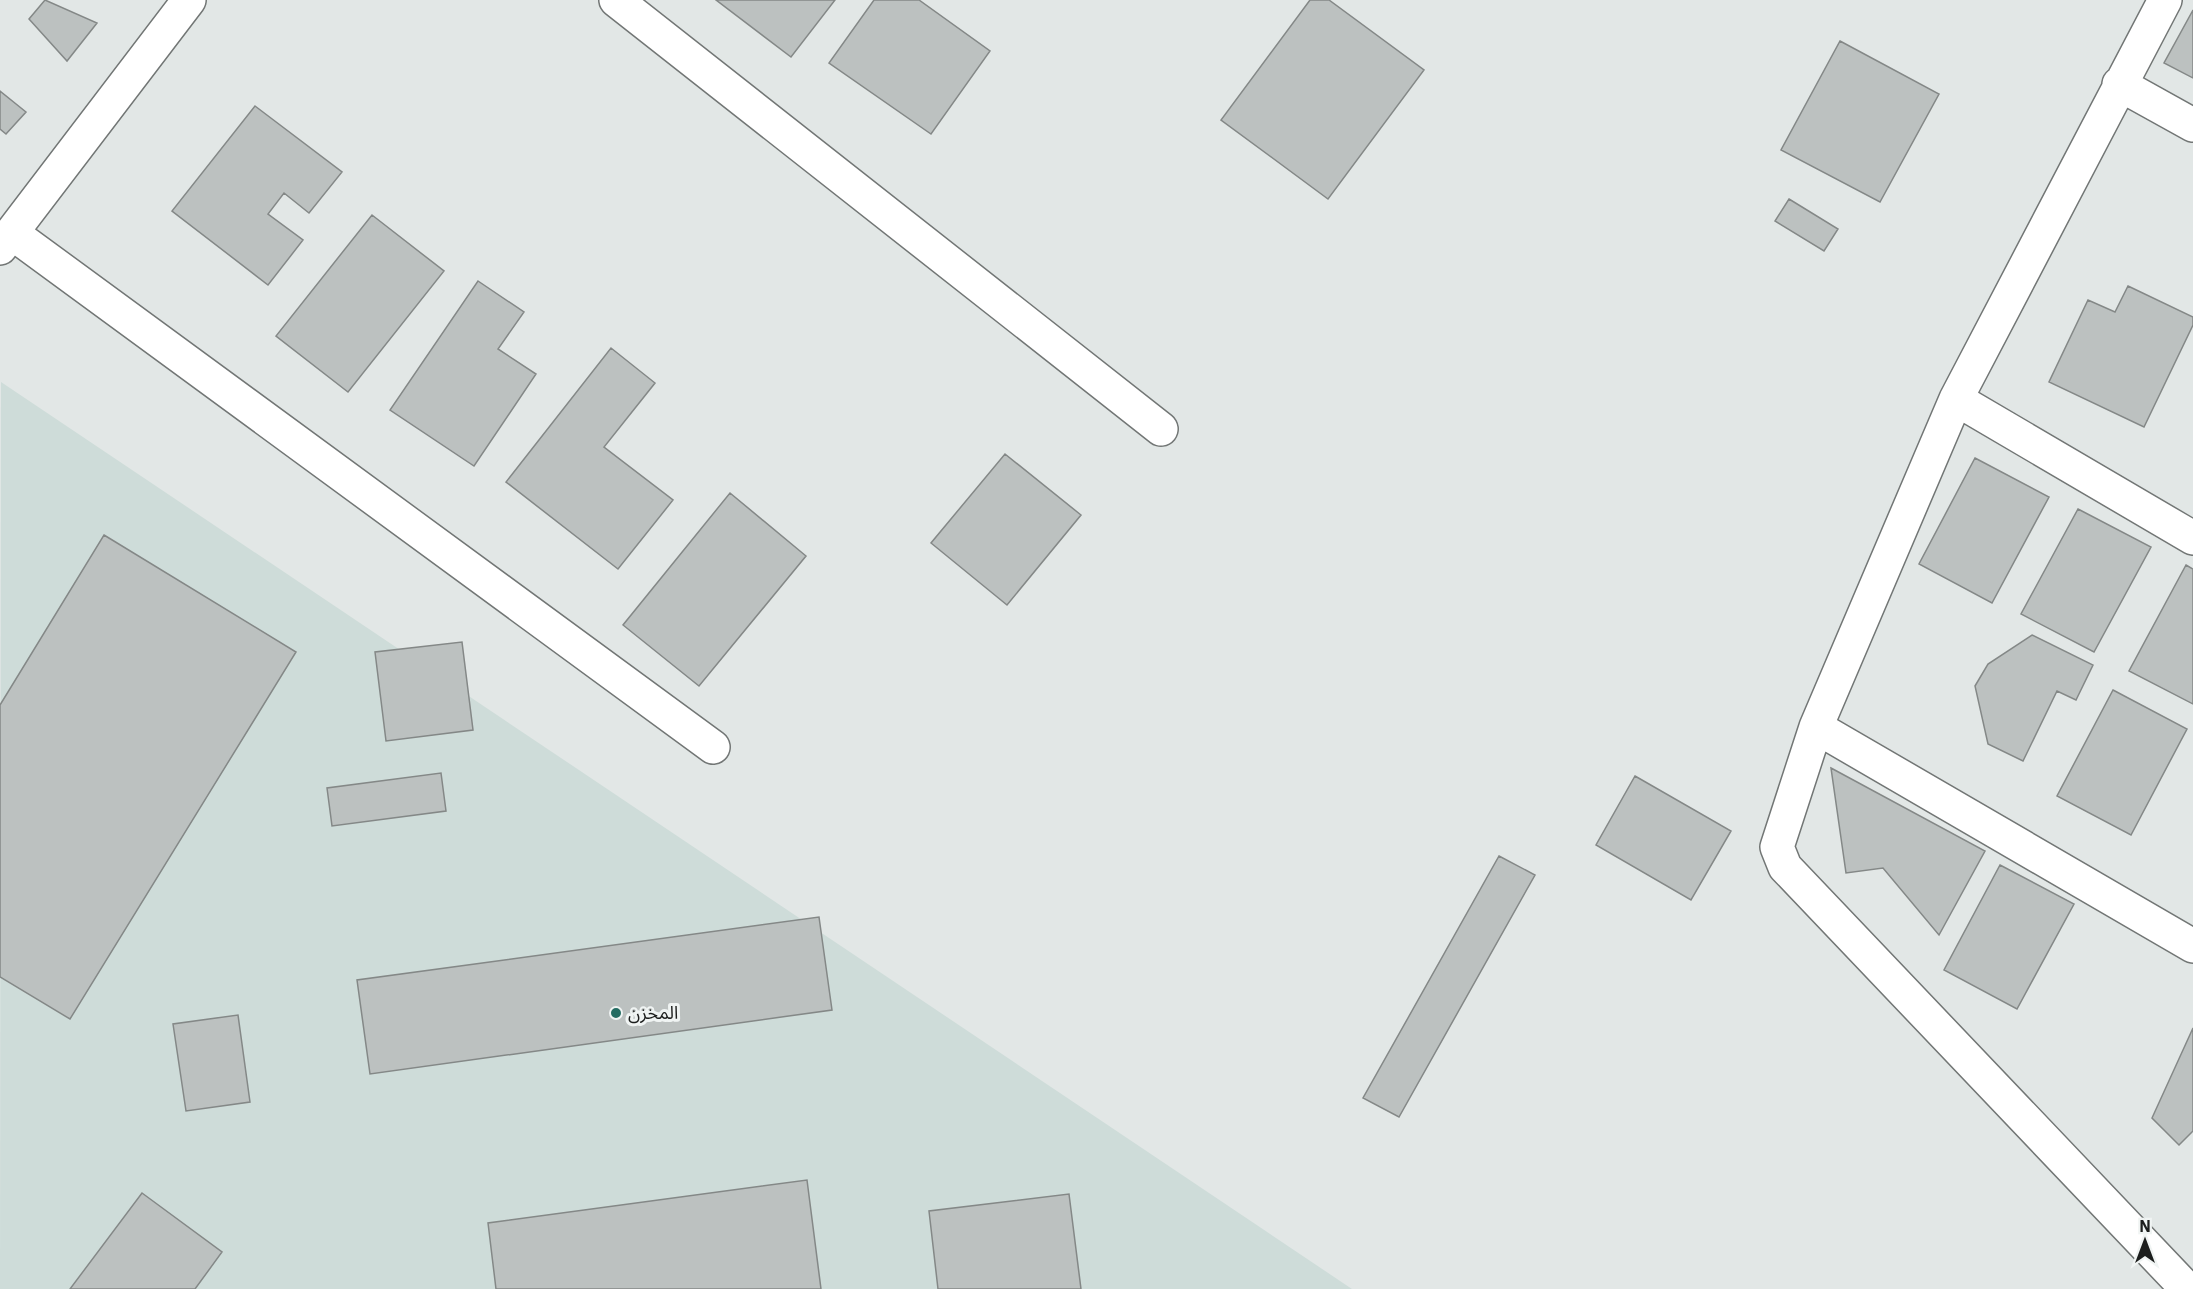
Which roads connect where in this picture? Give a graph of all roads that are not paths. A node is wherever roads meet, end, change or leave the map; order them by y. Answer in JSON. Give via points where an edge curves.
{"nodes":[{"id":1,"x":189,"y":0,"type":"edge"},
{"id":2,"x":616,"y":0,"type":"edge"},
{"id":3,"x":2165,"y":0,"type":"edge"},
{"id":4,"x":2119,"y":84,"type":"junction"},
{"id":5,"x":2193,"y":125,"type":"edge"},
{"id":6,"x":6,"y":241,"type":"edge"},
{"id":7,"x":1956,"y":399,"type":"junction"},
{"id":8,"x":1161,"y":429,"type":"dead end"},
{"id":9,"x":2193,"y":538,"type":"edge"},
{"id":10,"x":1816,"y":727,"type":"junction"},
{"id":11,"x":713,"y":747,"type":"dead end"},
{"id":12,"x":2193,"y":946,"type":"edge"},
{"id":13,"x":2188,"y":1281,"type":"edge"}],
"edges":[{"from":1,"to":6,"type":"street"},
{"from":2,"to":8,"type":"street"},
{"from":3,"to":4,"type":"street"},
{"from":4,"to":5,"type":"street"},
{"from":4,"to":7,"type":"street"},
{"from":6,"to":11,"type":"street"},
{"from":7,"to":9,"type":"street"},
{"from":7,"to":10,"type":"street"},
{"from":10,"to":12,"type":"street"},
{"from":10,"to":13,"type":"street","via":[[1777,847],[1785,867]]}]}
